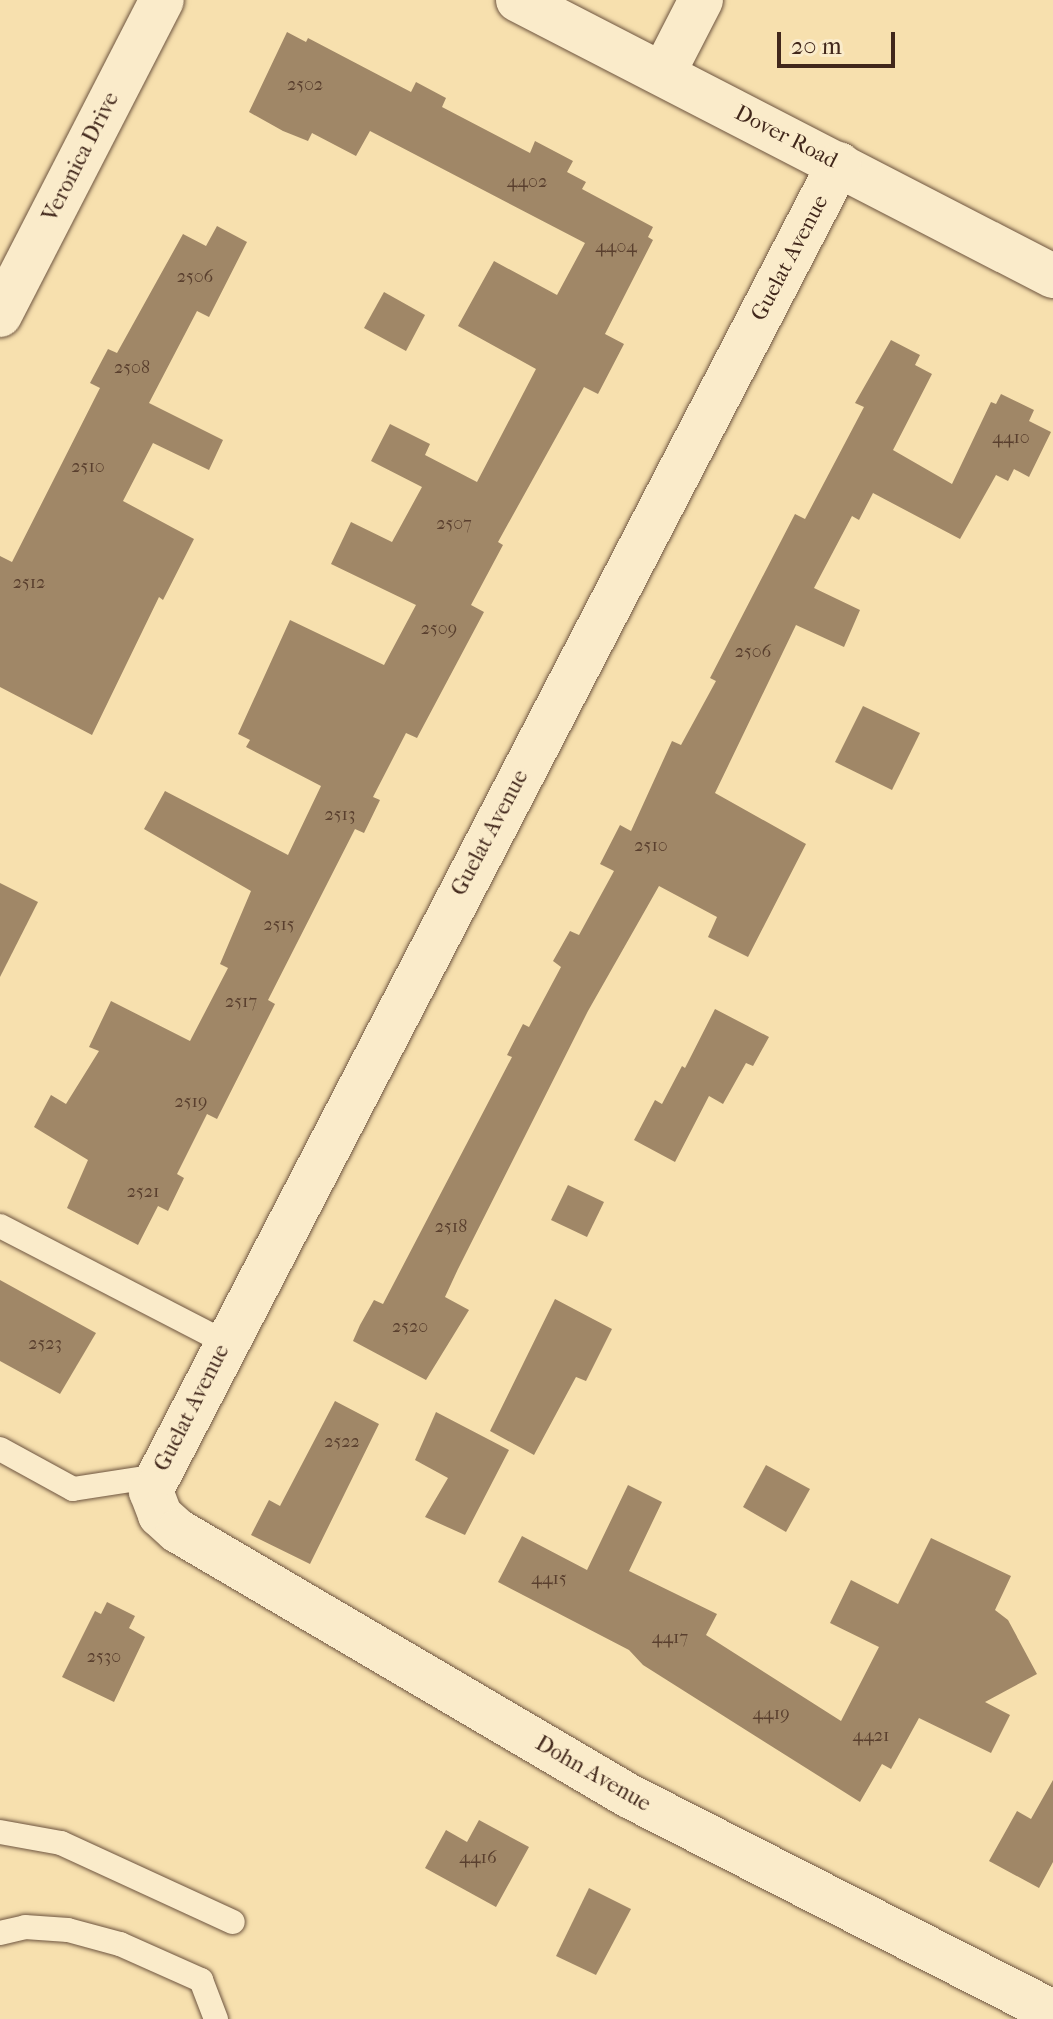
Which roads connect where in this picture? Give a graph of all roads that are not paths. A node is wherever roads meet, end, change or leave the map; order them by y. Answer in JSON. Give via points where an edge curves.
{"nodes":[{"id":1,"x":162,"y":0,"type":"edge"},
{"id":2,"x":518,"y":0,"type":"edge"},
{"id":3,"x":701,"y":0,"type":"edge"},
{"id":4,"x":663,"y":74,"type":"junction"},
{"id":5,"x":839,"y":164,"type":"junction"},
{"id":6,"x":1053,"y":276,"type":"edge"},
{"id":7,"x":0,"y":315,"type":"edge"},
{"id":8,"x":0,"y":1226,"type":"edge"},
{"id":9,"x":225,"y":1342,"type":"junction"},
{"id":10,"x":0,"y":1449,"type":"edge"},
{"id":11,"x":155,"y":1490,"type":"junction"},
{"id":12,"x":0,"y":1832,"type":"edge"},
{"id":13,"x":233,"y":1922,"type":"dead end"},
{"id":14,"x":0,"y":1933,"type":"edge"},
{"id":15,"x":1053,"y":2012,"type":"edge"},
{"id":16,"x":216,"y":2019,"type":"edge"}],
"edges":[{"from":1,"to":7,"type":"street","name":"Veronica Drive"},
{"from":2,"to":4,"type":"street","name":"Dover Road"},
{"from":3,"to":4,"type":"street"},
{"from":4,"to":5,"type":"street","name":"Dover Road"},
{"from":5,"to":6,"type":"street","name":"Dover Road"},
{"from":5,"to":9,"type":"street","name":"Guelat Avenue"},
{"from":8,"to":9,"type":"lane"},
{"from":9,"to":11,"type":"street","name":"Guelat Avenue"},
{"from":10,"to":11,"type":"lane","via":[[73,1489]]},
{"from":11,"to":15,"type":"street","name":"Dohn Avenue","via":[[178,1531],[629,1796]]},
{"from":12,"to":13,"type":"lane","via":[[61,1843]]},
{"from":14,"to":16,"type":"lane","via":[[25,1927],[68,1930],[120,1944],[201,1980]]}]}
